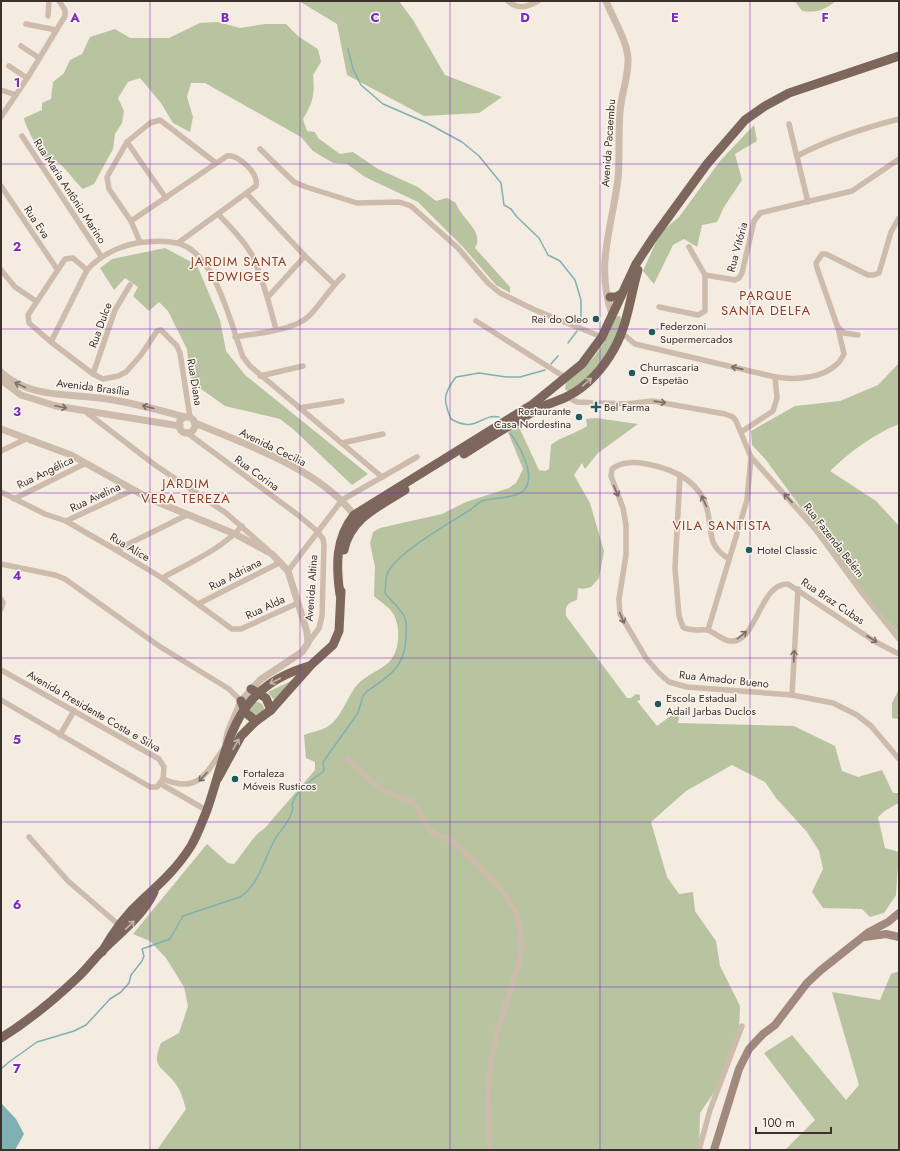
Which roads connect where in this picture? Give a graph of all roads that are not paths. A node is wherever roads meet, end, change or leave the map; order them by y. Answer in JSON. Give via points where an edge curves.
{"nodes":[{"id":1,"x":50,"y":1,"type":"edge"},
{"id":2,"x":59,"y":1,"type":"edge"},
{"id":3,"x":508,"y":1,"type":"edge"},
{"id":4,"x":538,"y":1,"type":"edge"},
{"id":5,"x":605,"y":1,"type":"edge"},
{"id":6,"x":48,"y":16,"type":"dead end"},
{"id":7,"x":26,"y":24,"type":"dead end"},
{"id":8,"x":56,"y":30,"type":"junction"},
{"id":9,"x":20,"y":46,"type":"dead end"},
{"id":10,"x":899,"y":56,"type":"edge"},
{"id":11,"x":39,"y":58,"type":"junction"},
{"id":12,"x":9,"y":66,"type":"dead end"},
{"id":13,"x":27,"y":78,"type":"junction"},
{"id":14,"x":1,"y":90,"type":"edge"},
{"id":15,"x":16,"y":95,"type":"junction"},
{"id":16,"x":1,"y":117,"type":"edge"},
{"id":17,"x":899,"y":119,"type":"edge"},
{"id":18,"x":789,"y":124,"type":"dead end"},
{"id":19,"x":22,"y":136,"type":"dead end"},
{"id":20,"x":127,"y":142,"type":"junction"},
{"id":21,"x":260,"y":149,"type":"dead end"},
{"id":22,"x":797,"y":156,"type":"junction"},
{"id":23,"x":899,"y":160,"type":"edge"},
{"id":24,"x":216,"y":163,"type":"junction"},
{"id":25,"x":1,"y":186,"type":"edge"},
{"id":26,"x":247,"y":194,"type":"junction"},
{"id":27,"x":166,"y":198,"type":"junction"},
{"id":28,"x":808,"y":202,"type":"junction"},
{"id":29,"x":218,"y":214,"type":"junction"},
{"id":30,"x":899,"y":218,"type":"edge"},
{"id":31,"x":132,"y":221,"type":"junction"},
{"id":32,"x":140,"y":242,"type":"junction"},
{"id":33,"x":178,"y":243,"type":"junction"},
{"id":34,"x":689,"y":247,"type":"dead end"},
{"id":35,"x":643,"y":255,"type":"junction"},
{"id":36,"x":101,"y":256,"type":"junction"},
{"id":37,"x":304,"y":256,"type":"junction"},
{"id":38,"x":56,"y":269,"type":"junction"},
{"id":39,"x":1,"y":270,"type":"edge"},
{"id":40,"x":87,"y":270,"type":"junction"},
{"id":41,"x":705,"y":275,"type":"junction"},
{"id":42,"x":343,"y":276,"type":"dead end"},
{"id":43,"x":334,"y":284,"type":"junction"},
{"id":44,"x":130,"y":285,"type":"dead end"},
{"id":45,"x":607,"y":293,"type":"junction"},
{"id":46,"x":621,"y":294,"type":"junction"},
{"id":47,"x":268,"y":297,"type":"junction"},
{"id":48,"x":36,"y":301,"type":"junction"},
{"id":49,"x":616,"y":305,"type":"junction"},
{"id":50,"x":659,"y":308,"type":"dead end"},
{"id":51,"x":612,"y":314,"type":"junction"},
{"id":52,"x":625,"y":319,"type":"junction"},
{"id":53,"x":476,"y":321,"type":"dead end"},
{"id":54,"x":838,"y":328,"type":"junction"},
{"id":55,"x":276,"y":329,"type":"junction"},
{"id":56,"x":622,"y":333,"type":"junction"},
{"id":57,"x":858,"y":335,"type":"dead end"},
{"id":58,"x":235,"y":337,"type":"junction"},
{"id":59,"x":602,"y":337,"type":"junction"},
{"id":60,"x":51,"y":342,"type":"junction"},
{"id":61,"x":303,"y":366,"type":"dead end"},
{"id":62,"x":1,"y":372,"type":"edge"},
{"id":63,"x":93,"y":374,"type":"junction"},
{"id":64,"x":260,"y":376,"type":"junction"},
{"id":65,"x":775,"y":377,"type":"junction"},
{"id":66,"x":1,"y":380,"type":"edge"},
{"id":67,"x":563,"y":380,"type":"junction"},
{"id":68,"x":567,"y":397,"type":"junction"},
{"id":69,"x":342,"y":401,"type":"dead end"},
{"id":70,"x":300,"y":408,"type":"junction"},
{"id":71,"x":86,"y":412,"type":"junction"},
{"id":72,"x":190,"y":419,"type":"junction"},
{"id":73,"x":180,"y":426,"type":"junction"},
{"id":74,"x":1,"y":428,"type":"edge"},
{"id":75,"x":186,"y":432,"type":"junction"},
{"id":76,"x":741,"y":432,"type":"junction"},
{"id":77,"x":383,"y":434,"type":"dead end"},
{"id":78,"x":26,"y":439,"type":"junction"},
{"id":79,"x":342,"y":443,"type":"junction"},
{"id":80,"x":1,"y":451,"type":"edge"},
{"id":81,"x":417,"y":457,"type":"dead end"},
{"id":82,"x":751,"y":457,"type":"junction"},
{"id":83,"x":86,"y":463,"type":"junction"},
{"id":84,"x":680,"y":475,"type":"junction"},
{"id":85,"x":382,"y":477,"type":"junction"},
{"id":86,"x":133,"y":490,"type":"junction"},
{"id":87,"x":1,"y":492,"type":"edge"},
{"id":88,"x":14,"y":499,"type":"junction"},
{"id":89,"x":342,"y":500,"type":"junction"},
{"id":90,"x":187,"y":514,"type":"junction"},
{"id":91,"x":354,"y":515,"type":"junction"},
{"id":92,"x":66,"y":521,"type":"junction"},
{"id":93,"x":242,"y":526,"type":"junction"},
{"id":94,"x":317,"y":532,"type":"junction"},
{"id":95,"x":235,"y":534,"type":"junction"},
{"id":96,"x":116,"y":550,"type":"junction"},
{"id":97,"x":272,"y":554,"type":"junction"},
{"id":98,"x":729,"y":559,"type":"junction"},
{"id":99,"x":281,"y":562,"type":"junction"},
{"id":100,"x":1,"y":564,"type":"edge"},
{"id":101,"x":288,"y":571,"type":"junction"},
{"id":102,"x":162,"y":578,"type":"junction"},
{"id":103,"x":798,"y":589,"type":"junction"},
{"id":104,"x":340,"y":595,"type":"junction"},
{"id":105,"x":1,"y":599,"type":"edge"},
{"id":106,"x":298,"y":603,"type":"junction"},
{"id":107,"x":198,"y":604,"type":"junction"},
{"id":108,"x":2,"y":607,"type":"edge"},
{"id":109,"x":241,"y":629,"type":"joint"},
{"id":110,"x":708,"y":630,"type":"junction"},
{"id":111,"x":899,"y":639,"type":"edge"},
{"id":112,"x":308,"y":643,"type":"junction"},
{"id":113,"x":899,"y":654,"type":"edge"},
{"id":114,"x":311,"y":665,"type":"junction"},
{"id":115,"x":1,"y":670,"type":"edge"},
{"id":116,"x":255,"y":691,"type":"junction"},
{"id":117,"x":792,"y":695,"type":"junction"},
{"id":118,"x":1,"y":700,"type":"edge"},
{"id":119,"x":242,"y":705,"type":"junction"},
{"id":120,"x":271,"y":710,"type":"junction"},
{"id":121,"x":74,"y":711,"type":"junction"},
{"id":122,"x":256,"y":721,"type":"junction"},
{"id":123,"x":60,"y":735,"type":"junction"},
{"id":124,"x":226,"y":745,"type":"junction"},
{"id":125,"x":347,"y":759,"type":"dead end"},
{"id":126,"x":899,"y":759,"type":"edge"},
{"id":127,"x":218,"y":778,"type":"junction"},
{"id":128,"x":162,"y":781,"type":"junction"},
{"id":129,"x":206,"y":810,"type":"junction"},
{"id":130,"x":29,"y":837,"type":"dead end"},
{"id":131,"x":156,"y":889,"type":"junction"},
{"id":132,"x":899,"y":913,"type":"edge"},
{"id":133,"x":119,"y":925,"type":"junction"},
{"id":134,"x":883,"y":925,"type":"junction"},
{"id":135,"x":886,"y":934,"type":"junction"},
{"id":136,"x":865,"y":937,"type":"junction"},
{"id":137,"x":899,"y":937,"type":"edge"},
{"id":138,"x":102,"y":952,"type":"junction"},
{"id":139,"x":742,"y":1026,"type":"dead end"},
{"id":140,"x":1,"y":1038,"type":"edge"},
{"id":141,"x":490,"y":1150,"type":"edge"},
{"id":142,"x":699,"y":1150,"type":"edge"},
{"id":143,"x":714,"y":1150,"type":"edge"}],
"edges":[{"from":1,"to":6,"type":"street"},
{"from":2,"to":8,"type":"street","via":[[65,10],[65,16]]},
{"from":3,"to":4,"type":"street","via":[[514,6],[522,7]]},
{"from":5,"to":45,"type":"street","name":"Avenida Pacaembu","via":[[628,59],[620,111],[619,169],[614,210],[604,256]]},
{"from":7,"to":8,"type":"street"},
{"from":8,"to":11,"type":"street"},
{"from":9,"to":11,"type":"street"},
{"from":10,"to":35,"type":"main road","via":[[789,93],[745,120],[677,203]]},
{"from":11,"to":13,"type":"street"},
{"from":12,"to":13,"type":"street"},
{"from":13,"to":15,"type":"street"},
{"from":14,"to":15,"type":"street"},
{"from":15,"to":16,"type":"street"},
{"from":17,"to":22,"type":"street","via":[[850,133]]},
{"from":18,"to":22,"type":"street"},
{"from":19,"to":36,"type":"street","name":"Rua Maria Antônio Marino"},
{"from":20,"to":24,"type":"street","via":[[150,123],[160,120]]},
{"from":20,"to":27,"type":"street"},
{"from":20,"to":31,"type":"street","via":[[107,181],[109,189]]},
{"from":21,"to":59,"type":"street","via":[[294,182],[306,187],[357,203],[398,202],[411,206],[458,248],[500,294]]},
{"from":22,"to":28,"type":"street"},
{"from":23,"to":28,"type":"street","via":[[852,191]]},
{"from":24,"to":26,"type":"street","via":[[232,155],[252,172],[257,182]]},
{"from":24,"to":27,"type":"street"},
{"from":25,"to":38,"type":"street","name":"Rua Eva"},
{"from":26,"to":29,"type":"street"},
{"from":26,"to":37,"type":"street"},
{"from":27,"to":31,"type":"street"},
{"from":28,"to":41,"type":"street","name":"Rua Vitória","via":[[765,211],[757,216],[739,278],[735,280]]},
{"from":29,"to":33,"type":"street"},
{"from":29,"to":47,"type":"street","via":[[243,241],[252,255]]},
{"from":30,"to":54,"type":"street","via":[[891,232],[879,273],[868,275],[826,254],[822,254],[818,259],[817,268]]},
{"from":31,"to":32,"type":"street"},
{"from":32,"to":33,"type":"street"},
{"from":32,"to":36,"type":"street"},
{"from":33,"to":58,"type":"street","via":[[195,252],[215,279]]},
{"from":34,"to":41,"type":"street"},
{"from":35,"to":46,"type":"main road"},
{"from":35,"to":52,"type":"main road"},
{"from":36,"to":40,"type":"street"},
{"from":37,"to":43,"type":"street"},
{"from":37,"to":47,"type":"street"},
{"from":38,"to":40,"type":"street","via":[[69,257]]},
{"from":38,"to":48,"type":"street"},
{"from":39,"to":48,"type":"street","via":[[15,286]]},
{"from":40,"to":60,"type":"street"},
{"from":41,"to":50,"type":"street","via":[[706,306],[703,313],[694,314]]},
{"from":42,"to":43,"type":"street"},
{"from":43,"to":55,"type":"street","via":[[309,316],[291,327]]},
{"from":44,"to":63,"type":"street","name":"Rua Dulce","via":[[115,310]]},
{"from":45,"to":46,"type":"main road","via":[[616,297]]},
{"from":45,"to":49,"type":"street"},
{"from":45,"to":51,"type":"street","name":"Avenida Pacaembu"},
{"from":46,"to":49,"type":"main road"},
{"from":47,"to":55,"type":"street"},
{"from":48,"to":60,"type":"street","via":[[28,315],[29,323]]},
{"from":49,"to":51,"type":"main road"},
{"from":49,"to":52,"type":"main road"},
{"from":51,"to":52,"type":"main road"},
{"from":51,"to":59,"type":"main road"},
{"from":52,"to":56,"type":"main road"},
{"from":53,"to":67,"type":"street"},
{"from":54,"to":57,"type":"street"},
{"from":54,"to":65,"type":"street","via":[[844,354],[837,365],[817,374],[790,379]]},
{"from":55,"to":58,"type":"street"},
{"from":65,"to":56,"type":"street","one_way":true,"via":[[635,344]]},
{"from":68,"to":56,"type":"main road","one_way":true,"via":[[600,370]]},
{"from":58,"to":64,"type":"street","via":[[243,357]]},
{"from":59,"to":67,"type":"main road","via":[[582,364]]},
{"from":60,"to":63,"type":"street"},
{"from":61,"to":64,"type":"street"},
{"from":72,"to":62,"type":"street","name":"Avenida Brasília","one_way":true,"via":[[139,404],[38,391],[14,382]]},
{"from":63,"to":72,"type":"street","name":"Rua Diana","via":[[108,379],[126,372],[141,355],[156,331],[161,330],[177,346],[180,353]]},
{"from":64,"to":70,"type":"street"},
{"from":65,"to":76,"type":"street","via":[[777,398],[773,411]]},
{"from":66,"to":71,"type":"street","name":"Avenida Brasília","one_way":true,"via":[[29,398]]},
{"from":67,"to":68,"type":"main road","via":[[561,391]]},
{"from":67,"to":91,"type":"main road","via":[[533,404]]},
{"from":68,"to":76,"type":"street","one_way":true,"via":[[577,402],[626,404],[652,401],[714,412],[733,417]]},
{"from":68,"to":104,"type":"main road","via":[[540,407],[356,523],[345,544]]},
{"from":69,"to":70,"type":"street"},
{"from":70,"to":79,"type":"street"},
{"from":71,"to":73,"type":"street","name":"Avenida Brasília"},
{"from":71,"to":93,"type":"street","via":[[155,465]]},
{"from":72,"to":73,"type":"street","via":[[180,422]]},
{"from":72,"to":75,"type":"street","via":[[193,430]]},
{"from":72,"to":89,"type":"street","name":"Avenida Cecilia","via":[[293,466]]},
{"from":73,"to":75,"type":"street"},
{"from":74,"to":78,"type":"street"},
{"from":75,"to":94,"type":"street","name":"Rua Corina"},
{"from":76,"to":82,"type":"street"},
{"from":77,"to":79,"type":"street"},
{"from":78,"to":80,"type":"street"},
{"from":78,"to":83,"type":"street"},
{"from":79,"to":85,"type":"street"},
{"from":81,"to":85,"type":"street"},
{"from":82,"to":98,"type":"street","via":[[747,500]]},
{"from":111,"to":82,"type":"street","name":"Rua Fazenda Belém","one_way":true,"via":[[816,530]]},
{"from":83,"to":86,"type":"street"},
{"from":83,"to":88,"type":"street","name":"Rua Angélica"},
{"from":98,"to":84,"type":"street","name":"Rua Amador Bueno","one_way":true,"via":[[721,554],[712,541],[704,500],[690,481]]},
{"from":84,"to":110,"type":"street","via":[[675,568],[679,616],[685,629]]},
{"from":84,"to":117,"type":"street","name":"Rua Amador Bueno","one_way":true,"via":[[642,463],[621,464],[612,469],[626,524],[626,555],[618,599],[624,623],[646,658],[668,682],[687,687]]},
{"from":85,"to":89,"type":"street"},
{"from":86,"to":90,"type":"street"},
{"from":86,"to":92,"type":"street","name":"Rua Avelina"},
{"from":87,"to":88,"type":"street","name":"Rua Alice"},
{"from":88,"to":92,"type":"street","name":"Rua Alice"},
{"from":89,"to":91,"type":"street","name":"Avenida Cecilia"},
{"from":89,"to":94,"type":"street"},
{"from":90,"to":95,"type":"street"},
{"from":90,"to":96,"type":"street"},
{"from":91,"to":104,"type":"main road","via":[[346,525],[339,544]]},
{"from":92,"to":96,"type":"street","name":"Rua Alice"},
{"from":93,"to":95,"type":"street"},
{"from":93,"to":97,"type":"street"},
{"from":94,"to":101,"type":"street"},
{"from":94,"to":112,"type":"street","name":"Avenida Altina","via":[[324,545],[322,616],[319,628]]},
{"from":95,"to":97,"type":"street"},
{"from":95,"to":102,"type":"street"},
{"from":96,"to":102,"type":"street","name":"Rua Alice"},
{"from":97,"to":99,"type":"street"},
{"from":98,"to":110,"type":"street"},
{"from":99,"to":101,"type":"street"},
{"from":99,"to":107,"type":"street","name":"Rua Adriana"},
{"from":100,"to":119,"type":"street","via":[[66,579],[159,646],[229,690]]},
{"from":101,"to":106,"type":"street"},
{"from":102,"to":107,"type":"street","name":"Rua Alice"},
{"from":110,"to":103,"type":"street","name":"Rua Braz Cubas","one_way":true,"via":[[730,641],[743,637],[775,588],[788,584]]},
{"from":103,"to":113,"type":"street","name":"Rua Braz Cubas","one_way":true,"via":[[874,641]]},
{"from":117,"to":103,"type":"street","one_way":true},
{"from":104,"to":114,"type":"main road","via":[[338,636],[333,645]]},
{"from":105,"to":108,"type":"street"},
{"from":106,"to":109,"type":"street","name":"Rua Alda"},
{"from":106,"to":112,"type":"street"},
{"from":107,"to":109,"type":"street","name":"Rua Alice","via":[[232,629]]},
{"from":112,"to":116,"type":"street","via":[[302,652],[265,675]]},
{"from":114,"to":116,"type":"main road","one_way":true},
{"from":114,"to":120,"type":"main road"},
{"from":115,"to":121,"type":"street","name":"Avenida Presidente Costa e Silva"},
{"from":116,"to":119,"type":"main road"},
{"from":116,"to":120,"type":"main road","via":[[268,701]]},
{"from":117,"to":126,"type":"street","name":"Rua Amador Bueno","via":[[833,703],[857,715],[887,743]]},
{"from":118,"to":123,"type":"street"},
{"from":119,"to":122,"type":"main road"},
{"from":119,"to":124,"type":"main road"},
{"from":120,"to":122,"type":"main road"},
{"from":121,"to":123,"type":"street"},
{"from":121,"to":128,"type":"street","name":"Avenida Presidente Costa e Silva","via":[[159,759],[164,767]]},
{"from":127,"to":122,"type":"main road","one_way":true,"via":[[241,736]]},
{"from":123,"to":128,"type":"street","via":[[150,786],[157,787]]},
{"from":124,"to":127,"type":"main road"},
{"from":124,"to":128,"type":"street","one_way":true,"via":[[202,779],[196,783],[186,785]]},
{"from":125,"to":141,"type":"street","via":[[382,790],[416,806],[428,828],[433,833],[452,841],[468,855],[500,888],[516,912],[522,944],[491,1060],[488,1093]]},
{"from":127,"to":129,"type":"main road"},
{"from":128,"to":129,"type":"street"},
{"from":129,"to":131,"type":"main road","via":[[191,846]]},
{"from":130,"to":133,"type":"street","via":[[68,881]]},
{"from":131,"to":133,"type":"main road"},
{"from":138,"to":131,"type":"main road","one_way":true,"via":[[137,918]]},
{"from":132,"to":134,"type":"main road"},
{"from":133,"to":138,"type":"main road"},
{"from":134,"to":135,"type":"main road","via":[[882,932]]},
{"from":134,"to":136,"type":"main road"},
{"from":135,"to":136,"type":"main road"},
{"from":135,"to":137,"type":"main road"},
{"from":136,"to":143,"type":"main road","via":[[830,962],[807,983],[775,1025],[749,1050],[739,1069]]},
{"from":138,"to":140,"type":"main road","via":[[68,986]]},
{"from":139,"to":142,"type":"street","via":[[710,1110]]}]}
